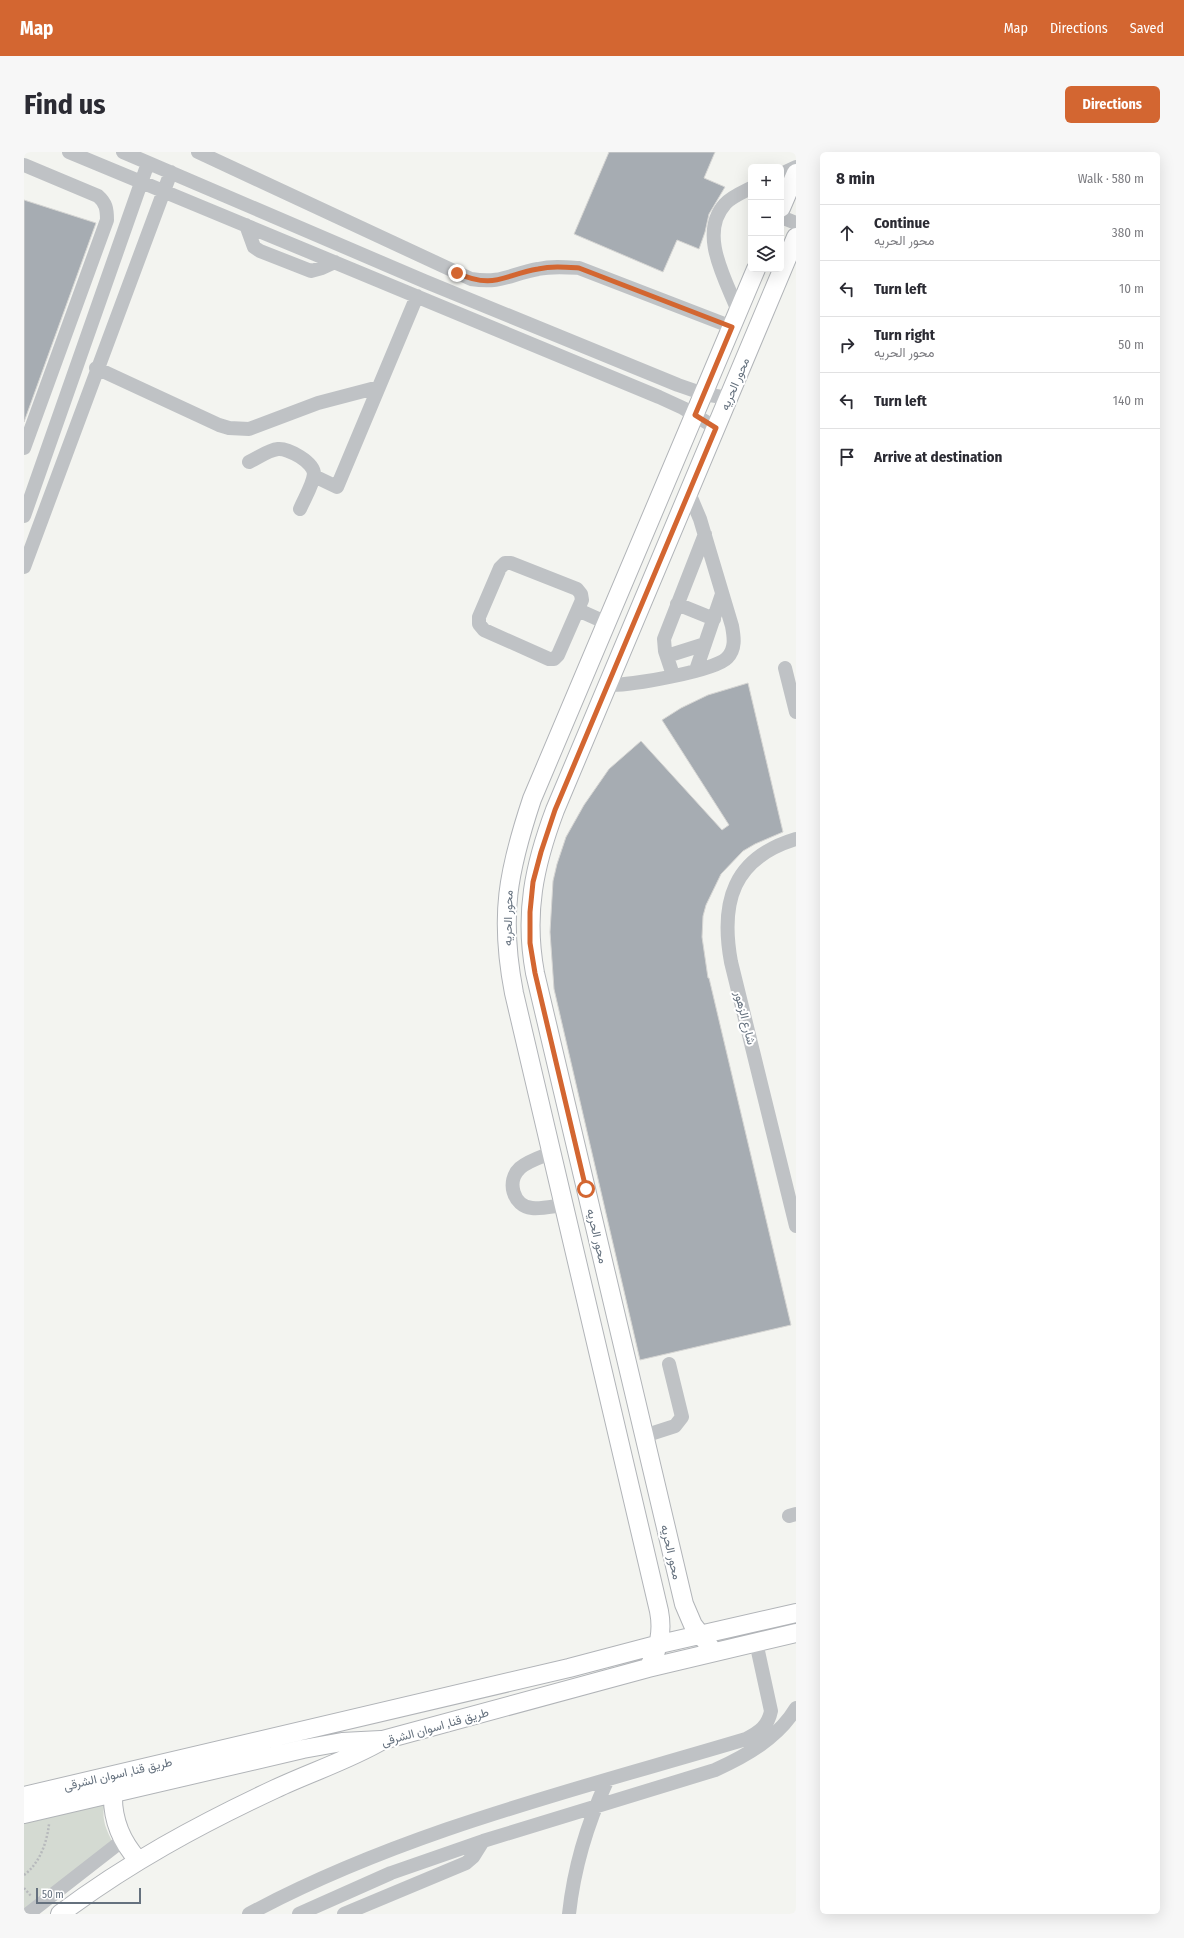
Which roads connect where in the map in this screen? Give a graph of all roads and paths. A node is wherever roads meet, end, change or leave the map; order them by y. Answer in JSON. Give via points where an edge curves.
{"nodes":[{"id":1,"x":69,"y":152,"type":"edge"},
{"id":2,"x":123,"y":152,"type":"edge"},
{"id":3,"x":198,"y":152,"type":"edge"},
{"id":4,"x":148,"y":162,"type":"junction"},
{"id":5,"x":24,"y":165,"type":"edge"},
{"id":6,"x":796,"y":168,"type":"edge"},
{"id":7,"x":171,"y":172,"type":"junction"},
{"id":8,"x":784,"y":173,"type":"edge"},
{"id":9,"x":796,"y":173,"type":"edge"},
{"id":10,"x":142,"y":183,"type":"junction"},
{"id":11,"x":163,"y":190,"type":"junction"},
{"id":12,"x":748,"y":190,"type":"edge"},
{"id":13,"x":784,"y":201,"type":"edge"},
{"id":14,"x":784,"y":218,"type":"edge"},
{"id":15,"x":796,"y":223,"type":"edge"},
{"id":16,"x":246,"y":225,"type":"junction"},
{"id":17,"x":796,"y":237,"type":"edge"},
{"id":18,"x":788,"y":259,"type":"edge"},
{"id":19,"x":335,"y":262,"type":"junction"},
{"id":20,"x":755,"y":272,"type":"edge"},
{"id":21,"x":417,"y":296,"type":"junction"},
{"id":22,"x":735,"y":319,"type":"junction"},
{"id":23,"x":96,"y":368,"type":"junction"},
{"id":24,"x":379,"y":387,"type":"junction"},
{"id":25,"x":704,"y":394,"type":"junction"},
{"id":26,"x":728,"y":398,"type":"junction"},
{"id":27,"x":695,"y":415,"type":"junction"},
{"id":28,"x":716,"y":428,"type":"junction"},
{"id":29,"x":24,"y":448,"type":"edge"},
{"id":30,"x":249,"y":462,"type":"dead end"},
{"id":31,"x":314,"y":476,"type":"junction"},
{"id":32,"x":689,"y":493,"type":"junction"},
{"id":33,"x":300,"y":509,"type":"dead end"},
{"id":34,"x":24,"y":516,"type":"edge"},
{"id":35,"x":704,"y":534,"type":"junction"},
{"id":36,"x":24,"y":567,"type":"edge"},
{"id":37,"x":722,"y":594,"type":"junction"},
{"id":38,"x":677,"y":604,"type":"junction"},
{"id":39,"x":578,"y":610,"type":"junction"},
{"id":40,"x":714,"y":619,"type":"junction"},
{"id":41,"x":607,"y":623,"type":"junction"},
{"id":42,"x":705,"y":644,"type":"junction"},
{"id":43,"x":667,"y":656,"type":"junction"},
{"id":44,"x":785,"y":668,"type":"dead end"},
{"id":45,"x":696,"y":670,"type":"junction"},
{"id":46,"x":673,"y":675,"type":"junction"},
{"id":47,"x":609,"y":685,"type":"junction"},
{"id":48,"x":796,"y":712,"type":"edge"},
{"id":49,"x":796,"y":840,"type":"edge"},
{"id":50,"x":551,"y":1153,"type":"junction"},
{"id":51,"x":564,"y":1205,"type":"junction"},
{"id":52,"x":796,"y":1226,"type":"edge"},
{"id":53,"x":669,"y":1364,"type":"dead end"},
{"id":54,"x":644,"y":1436,"type":"junction"},
{"id":55,"x":796,"y":1612,"type":"edge"},
{"id":56,"x":796,"y":1632,"type":"edge"},
{"id":57,"x":699,"y":1635,"type":"junction"},
{"id":58,"x":756,"y":1642,"type":"junction"},
{"id":59,"x":660,"y":1644,"type":"junction"},
{"id":60,"x":714,"y":1652,"type":"junction"},
{"id":61,"x":648,"y":1668,"type":"junction"},
{"id":62,"x":796,"y":1708,"type":"edge"},
{"id":63,"x":383,"y":1740,"type":"junction"},
{"id":64,"x":759,"y":1740,"type":"junction"},
{"id":65,"x":606,"y":1781,"type":"junction"},
{"id":66,"x":113,"y":1793,"type":"junction"},
{"id":67,"x":24,"y":1796,"type":"edge"},
{"id":68,"x":596,"y":1806,"type":"junction"},
{"id":69,"x":49,"y":1808,"type":"junction"},
{"id":70,"x":24,"y":1814,"type":"edge"},
{"id":71,"x":123,"y":1840,"type":"junction"},
{"id":72,"x":483,"y":1841,"type":"junction"},
{"id":73,"x":138,"y":1860,"type":"junction"},
{"id":74,"x":24,"y":1875,"type":"edge"},
{"id":75,"x":28,"y":1914,"type":"edge"},
{"id":76,"x":60,"y":1914,"type":"edge"},
{"id":77,"x":249,"y":1914,"type":"edge"},
{"id":78,"x":299,"y":1914,"type":"edge"},
{"id":79,"x":344,"y":1914,"type":"edge"},
{"id":80,"x":569,"y":1914,"type":"edge"}],
"edges":[{"from":1,"to":10,"type":"street"},
{"from":2,"to":4,"type":"street"},
{"from":3,"to":22,"type":"street","via":[[471,279],[486,282],[536,269],[557,266],[579,268]]},
{"from":4,"to":7,"type":"street"},
{"from":4,"to":10,"type":"street"},
{"from":5,"to":29,"type":"street","via":[[98,196],[104,202],[107,220]]},
{"from":6,"to":8,"type":"street"},
{"from":7,"to":11,"type":"street"},
{"from":7,"to":25,"type":"street","via":[[438,287]]},
{"from":9,"to":13,"type":"main road"},
{"from":10,"to":11,"type":"street"},
{"from":10,"to":34,"type":"street"},
{"from":11,"to":16,"type":"street"},
{"from":11,"to":23,"type":"street"},
{"from":12,"to":22,"type":"street","via":[[726,203],[717,215],[713,229],[713,242]]},
{"from":14,"to":15,"type":"street"},
{"from":16,"to":19,"type":"street"},
{"from":16,"to":19,"type":"street","via":[[252,243],[260,251],[310,270]]},
{"from":17,"to":18,"type":"main road","name":"محور الحريه"},
{"from":18,"to":26,"type":"main road","name":"محور الحريه"},
{"from":19,"to":21,"type":"street"},
{"from":20,"to":22,"type":"main road","name":"محور الحريه"},
{"from":21,"to":24,"type":"street"},
{"from":21,"to":27,"type":"street","via":[[672,402]]},
{"from":22,"to":25,"type":"main road","name":"محور الحريه"},
{"from":23,"to":24,"type":"street","via":[[219,424],[239,430],[259,426],[318,403]]},
{"from":23,"to":36,"type":"street"},
{"from":24,"to":31,"type":"street","via":[[337,487]]},
{"from":25,"to":26,"type":"street"},
{"from":25,"to":27,"type":"main road","name":"محور الحريه"},
{"from":26,"to":28,"type":"main road","name":"محور الحريه"},
{"from":27,"to":28,"type":"street"},
{"from":27,"to":41,"type":"main road","name":"محور الحريه"},
{"from":28,"to":32,"type":"main road","name":"محور الحريه"},
{"from":30,"to":31,"type":"street","via":[[281,449],[306,460],[314,470]]},
{"from":31,"to":33,"type":"street"},
{"from":32,"to":35,"type":"street"},
{"from":32,"to":47,"type":"main road","name":"محور الحريه"},
{"from":35,"to":37,"type":"street"},
{"from":35,"to":38,"type":"street"},
{"from":37,"to":40,"type":"street"},
{"from":37,"to":45,"type":"street","via":[[734,635],[732,652],[720,663]]},
{"from":38,"to":40,"type":"street"},
{"from":38,"to":43,"type":"street","via":[[664,639]]},
{"from":39,"to":39,"type":"street","via":[[558,655],[552,660],[484,630],[479,620],[500,568],[508,563],[577,589],[582,597]]},
{"from":39,"to":41,"type":"street"},
{"from":40,"to":42,"type":"street"},
{"from":41,"to":50,"type":"main road","name":"محور الحريه","via":[[532,799],[512,861],[507,893],[506,926],[511,976]]},
{"from":42,"to":43,"type":"street"},
{"from":42,"to":45,"type":"street"},
{"from":43,"to":46,"type":"street"},
{"from":44,"to":48,"type":"street"},
{"from":45,"to":46,"type":"street"},
{"from":46,"to":47,"type":"street","via":[[630,685]]},
{"from":47,"to":54,"type":"main road","name":"محور الحريه","via":[[555,810],[541,852],[531,897],[530,943],[538,988]]},
{"from":49,"to":52,"type":"street","name":"شارع الزهور","via":[[781,844],[763,854],[748,867],[736,884],[729,903],[727,922],[731,962]]},
{"from":50,"to":51,"type":"main road","name":"محور الحريه"},
{"from":50,"to":51,"type":"street","via":[[521,1167],[516,1173],[512,1187],[518,1201],[531,1208]]},
{"from":51,"to":59,"type":"main road","name":"محور الحريه","via":[[659,1611]]},
{"from":53,"to":54,"type":"street","via":[[682,1417],[676,1426]]},
{"from":54,"to":57,"type":"main road","name":"محور الحريه","via":[[684,1604]]},
{"from":55,"to":57,"type":"main road","name":"طريق قنا, اسوان الشرقى"},
{"from":56,"to":58,"type":"main road","name":"طريق قنا, اسوان الشرقى"},
{"from":57,"to":59,"type":"main road","name":"طريق قنا, اسوان الشرقى"},
{"from":57,"to":60,"type":"main road","name":"محور الحريه"},
{"from":58,"to":60,"type":"main road","name":"طريق قنا, اسوان الشرقى"},
{"from":58,"to":64,"type":"street","via":[[771,1711]]},
{"from":59,"to":61,"type":"main road","name":"محور الحريه"},
{"from":59,"to":67,"type":"main road","name":"طريق قنا, اسوان الشرقى","via":[[569,1668]]},
{"from":60,"to":61,"type":"main road","name":"طريق قنا, اسوان الشرقى"},
{"from":61,"to":63,"type":"main road","name":"طريق قنا, اسوان الشرقى"},
{"from":62,"to":64,"type":"street","via":[[778,1731]]},
{"from":63,"to":66,"type":"main road","via":[[318,1746]]},
{"from":63,"to":73,"type":"main road","name":"طريق قنا, اسوان الشرقى","via":[[208,1820]]},
{"from":64,"to":65,"type":"street","via":[[746,1739]]},
{"from":64,"to":68,"type":"street","via":[[746,1755],[715,1770]]},
{"from":65,"to":68,"type":"street"},
{"from":65,"to":77,"type":"street","via":[[490,1816],[333,1872]]},
{"from":66,"to":69,"type":"main road"},
{"from":66,"to":71,"type":"main road","via":[[114,1817]]},
{"from":68,"to":72,"type":"street"},
{"from":68,"to":80,"type":"street","via":[[577,1864]]},
{"from":69,"to":70,"type":"main road"},
{"from":69,"to":74,"type":"path","via":[[45,1843],[34,1864]]},
{"from":71,"to":73,"type":"main road"},
{"from":71,"to":75,"type":"street"},
{"from":72,"to":78,"type":"street","via":[[391,1873]]},
{"from":72,"to":79,"type":"street","via":[[466,1863]]},
{"from":73,"to":76,"type":"main road","name":"طريق قنا, اسوان الشرقى"}]}
